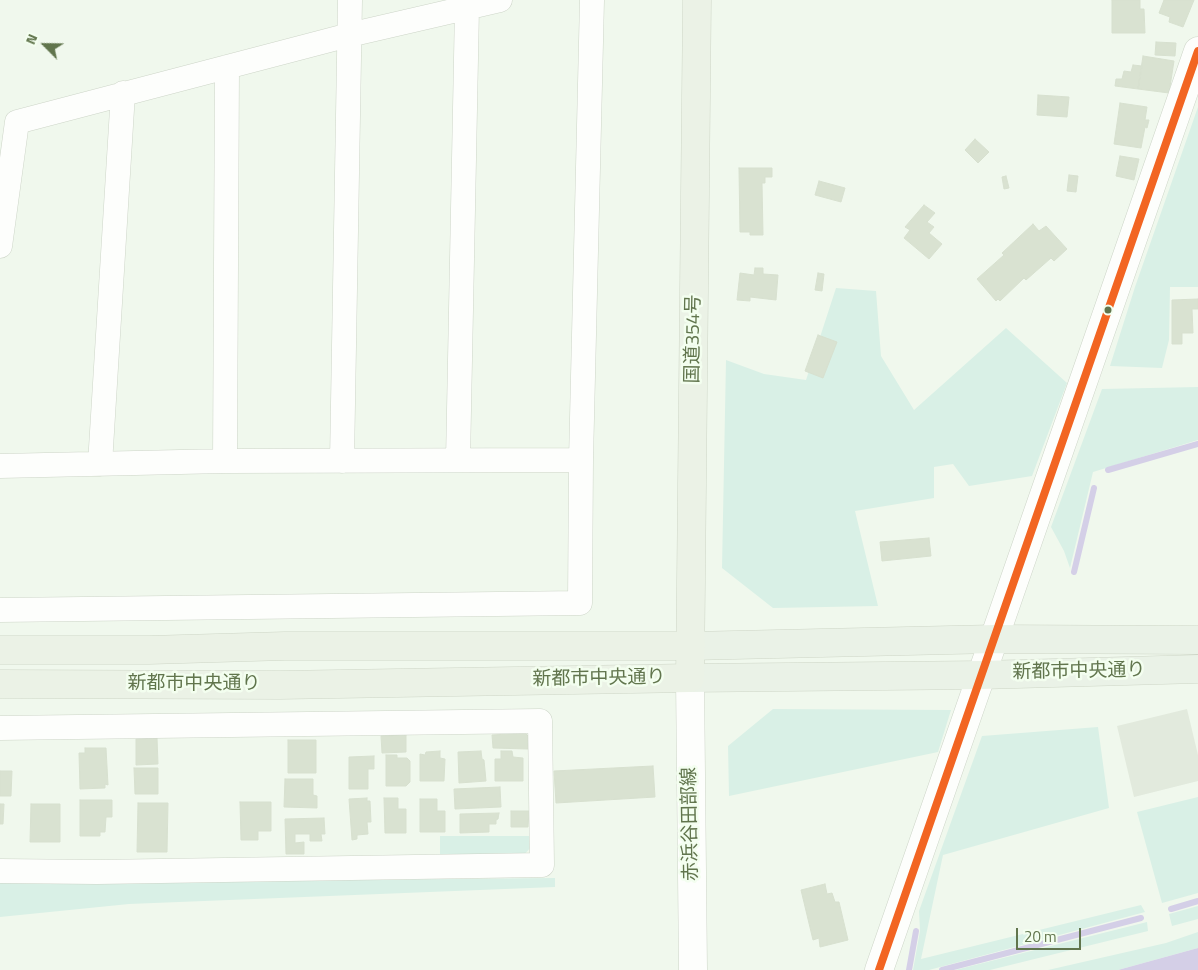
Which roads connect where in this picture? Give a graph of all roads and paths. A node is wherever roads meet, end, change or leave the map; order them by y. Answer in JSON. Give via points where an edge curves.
{"nodes":[{"id":1,"x":350,"y":0,"type":"edge"},
{"id":2,"x":500,"y":0,"type":"edge"},
{"id":3,"x":592,"y":0,"type":"edge"},
{"id":4,"x":697,"y":0,"type":"edge"},
{"id":5,"x":467,"y":8,"type":"junction"},
{"id":6,"x":349,"y":35,"type":"junction"},
{"id":7,"x":1198,"y":51,"type":"edge"},
{"id":8,"x":227,"y":67,"type":"junction"},
{"id":9,"x":123,"y":93,"type":"junction"},
{"id":10,"x":8,"y":124,"type":"edge"},
{"id":11,"x":0,"y":246,"type":"edge"},
{"id":12,"x":342,"y":460,"type":"junction"},
{"id":13,"x":458,"y":460,"type":"junction"},
{"id":14,"x":581,"y":460,"type":"junction"},
{"id":15,"x":224,"y":461,"type":"junction"},
{"id":16,"x":100,"y":464,"type":"junction"},
{"id":17,"x":0,"y":466,"type":"edge"},
{"id":18,"x":0,"y":610,"type":"edge"},
{"id":19,"x":994,"y":639,"type":"junction"},
{"id":20,"x":1198,"y":640,"type":"edge"},
{"id":21,"x":691,"y":646,"type":"junction"},
{"id":22,"x":0,"y":650,"type":"edge"},
{"id":23,"x":1198,"y":670,"type":"edge"},
{"id":24,"x":981,"y":675,"type":"junction"},
{"id":25,"x":690,"y":678,"type":"junction"},
{"id":26,"x":0,"y":684,"type":"edge"},
{"id":27,"x":0,"y":728,"type":"edge"},
{"id":28,"x":0,"y":871,"type":"edge"},
{"id":29,"x":693,"y":970,"type":"edge"},
{"id":30,"x":880,"y":970,"type":"edge"}],
"edges":[{"from":1,"to":6,"type":"street"},
{"from":2,"to":5,"type":"street"},
{"from":3,"to":14,"type":"street"},
{"from":4,"to":21,"type":"highway","name":"国道354号"},
{"from":5,"to":6,"type":"street"},
{"from":5,"to":13,"type":"street"},
{"from":6,"to":8,"type":"street"},
{"from":6,"to":12,"type":"street"},
{"from":7,"to":19,"type":"street"},
{"from":8,"to":9,"type":"street"},
{"from":8,"to":15,"type":"street"},
{"from":9,"to":10,"type":"street"},
{"from":9,"to":16,"type":"street"},
{"from":10,"to":11,"type":"street"},
{"from":12,"to":13,"type":"street"},
{"from":12,"to":15,"type":"street"},
{"from":13,"to":14,"type":"street"},
{"from":14,"to":18,"type":"street","via":[[580,603]]},
{"from":15,"to":16,"type":"street"},
{"from":16,"to":17,"type":"street"},
{"from":19,"to":20,"type":"main road","name":"新都市中央通り"},
{"from":19,"to":21,"type":"main road","name":"新都市中央通り"},
{"from":19,"to":24,"type":"street"},
{"from":21,"to":22,"type":"highway","name":"新都市中央通り"},
{"from":21,"to":25,"type":"highway","name":"国道354号"},
{"from":23,"to":24,"type":"main road","name":"新都市中央通り"},
{"from":24,"to":25,"type":"main road","name":"新都市中央通り"},
{"from":24,"to":30,"type":"street"},
{"from":25,"to":26,"type":"highway","name":"新都市中央通り","via":[[280,685]]},
{"from":25,"to":29,"type":"street","name":"赤浜谷田部線"},
{"from":27,"to":28,"type":"street","via":[[540,721],[542,865]]}]}
